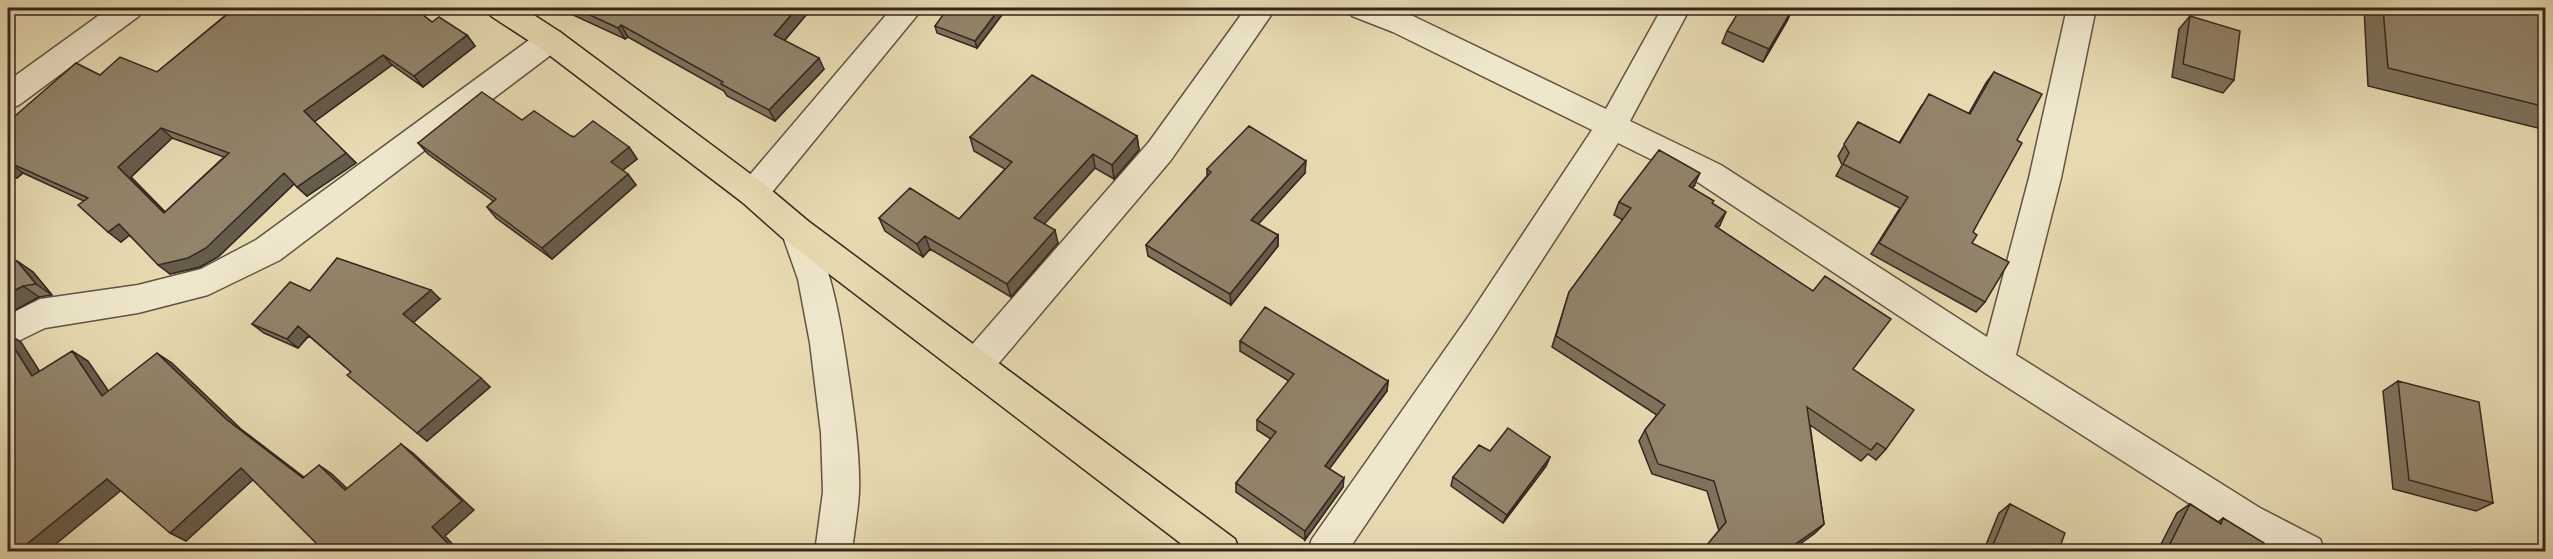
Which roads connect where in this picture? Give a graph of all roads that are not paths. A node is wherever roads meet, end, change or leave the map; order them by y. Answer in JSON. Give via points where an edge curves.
{"nodes":[{"id":1,"x":129,"y":8,"type":"edge"},
{"id":2,"x":501,"y":8,"type":"edge"},
{"id":3,"x":908,"y":8,"type":"edge"},
{"id":4,"x":1261,"y":8,"type":"edge"},
{"id":5,"x":1362,"y":8,"type":"edge"},
{"id":6,"x":1676,"y":8,"type":"edge"},
{"id":7,"x":2082,"y":8,"type":"edge"},
{"id":8,"x":549,"y":40,"type":"junction"},
{"id":9,"x":8,"y":97,"type":"edge"},
{"id":10,"x":1612,"y":126,"type":"junction"},
{"id":11,"x":753,"y":193,"type":"junction"},
{"id":12,"x":797,"y":231,"type":"junction"},
{"id":13,"x":8,"y":331,"type":"edge"},
{"id":14,"x":1997,"y":362,"type":"junction"},
{"id":15,"x":975,"y":366,"type":"junction"},
{"id":16,"x":833,"y":552,"type":"edge"},
{"id":17,"x":1222,"y":552,"type":"edge"},
{"id":18,"x":1326,"y":552,"type":"edge"},
{"id":19,"x":2307,"y":552,"type":"edge"}],
"edges":[{"from":1,"to":9,"type":"street"},
{"from":2,"to":8,"type":"main road"},
{"from":3,"to":11,"type":"street"},
{"from":4,"to":15,"type":"street","via":[[1160,151]]},
{"from":5,"to":10,"type":"street","via":[[1403,24]]},
{"from":6,"to":10,"type":"street"},
{"from":7,"to":14,"type":"street","via":[[2045,178]]},
{"from":8,"to":11,"type":"main road"},
{"from":8,"to":13,"type":"street","via":[[268,250],[208,281],[138,299],[40,314]]},
{"from":10,"to":14,"type":"street","via":[[1710,174]]},
{"from":10,"to":18,"type":"street"},
{"from":11,"to":12,"type":"main road"},
{"from":12,"to":15,"type":"main road"},
{"from":12,"to":16,"type":"street","via":[[814,279],[839,433],[841,492]]},
{"from":14,"to":19,"type":"street","via":[[2247,520]]},
{"from":15,"to":17,"type":"main road"}]}
